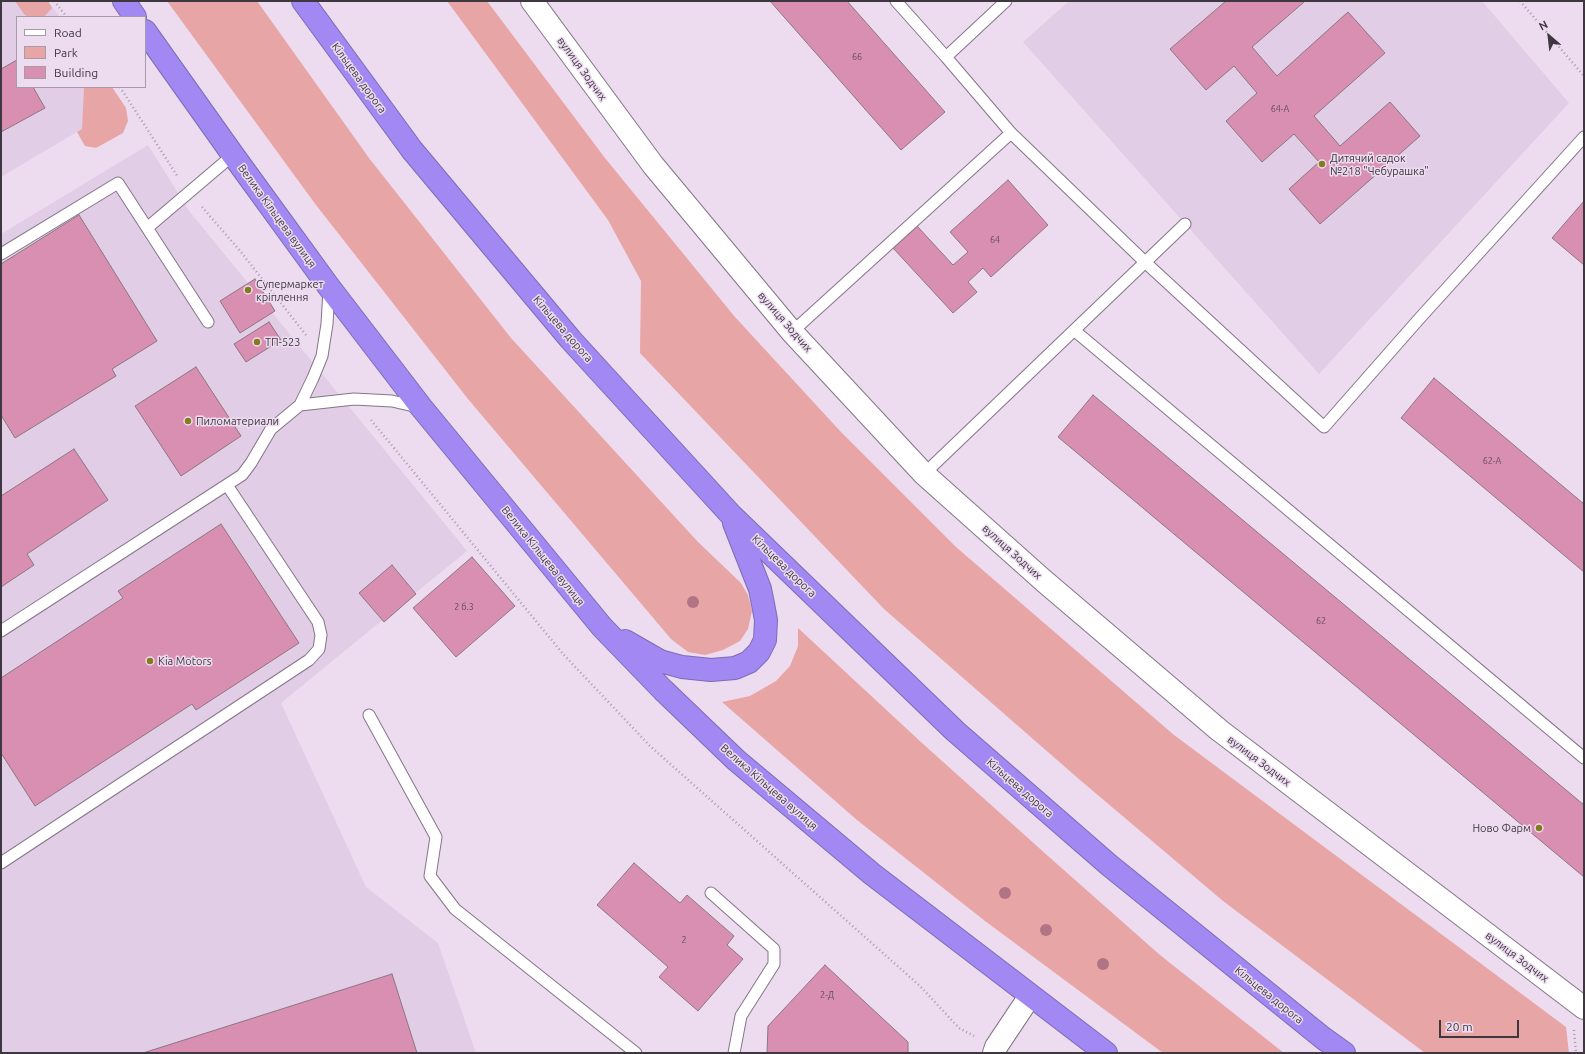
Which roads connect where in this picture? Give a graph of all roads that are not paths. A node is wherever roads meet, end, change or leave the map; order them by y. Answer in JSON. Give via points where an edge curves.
{"nodes":[{"id":1,"x":124,"y":1,"type":"edge"},
{"id":2,"x":303,"y":1,"type":"edge"},
{"id":3,"x":532,"y":1,"type":"edge"},
{"id":4,"x":896,"y":1,"type":"edge"},
{"id":5,"x":1006,"y":1,"type":"edge"},
{"id":6,"x":134,"y":16,"type":"edge"},
{"id":7,"x":146,"y":32,"type":"edge"},
{"id":8,"x":946,"y":57,"type":"junction"},
{"id":9,"x":1011,"y":133,"type":"junction"},
{"id":10,"x":1584,"y":137,"type":"edge"},
{"id":11,"x":233,"y":155,"type":"junction"},
{"id":12,"x":1185,"y":224,"type":"dead end"},
{"id":13,"x":147,"y":228,"type":"junction"},
{"id":14,"x":1,"y":254,"type":"edge"},
{"id":15,"x":1146,"y":263,"type":"junction"},
{"id":16,"x":329,"y":287,"type":"junction"},
{"id":17,"x":208,"y":322,"type":"dead end"},
{"id":18,"x":1074,"y":331,"type":"junction"},
{"id":19,"x":792,"y":332,"type":"junction"},
{"id":20,"x":300,"y":405,"type":"junction"},
{"id":21,"x":421,"y":407,"type":"junction"},
{"id":22,"x":924,"y":474,"type":"junction"},
{"id":23,"x":227,"y":485,"type":"junction"},
{"id":24,"x":732,"y":516,"type":"junction"},
{"id":25,"x":602,"y":627,"type":"junction"},
{"id":26,"x":1,"y":631,"type":"edge"},
{"id":27,"x":368,"y":714,"type":"dead end"},
{"id":28,"x":1584,"y":758,"type":"edge"},
{"id":29,"x":1,"y":863,"type":"edge"},
{"id":30,"x":711,"y":892,"type":"dead end"},
{"id":31,"x":1030,"y":996,"type":"junction"},
{"id":32,"x":1584,"y":1008,"type":"edge"},
{"id":33,"x":995,"y":1050,"type":"edge"},
{"id":34,"x":636,"y":1053,"type":"edge"},
{"id":35,"x":734,"y":1053,"type":"edge"},
{"id":36,"x":1106,"y":1053,"type":"edge"},
{"id":37,"x":1344,"y":1053,"type":"edge"}],
"edges":[{"from":1,"to":6,"type":"highway"},
{"from":2,"to":24,"type":"highway","name":"Кільцева дорога","via":[[412,150],[571,340]]},
{"from":3,"to":19,"type":"street","name":"вулиця Зодчих","via":[[653,165]]},
{"from":4,"to":8,"type":"lane"},
{"from":5,"to":8,"type":"lane"},
{"from":7,"to":11,"type":"highway","name":"Велика Кільцева вулиця"},
{"from":8,"to":9,"type":"lane"},
{"from":9,"to":15,"type":"lane"},
{"from":9,"to":19,"type":"lane"},
{"from":10,"to":15,"type":"lane","via":[[1324,427]]},
{"from":11,"to":13,"type":"lane"},
{"from":11,"to":16,"type":"highway","name":"Велика Кільцева вулиця"},
{"from":12,"to":15,"type":"lane"},
{"from":13,"to":14,"type":"lane","via":[[118,183]]},
{"from":13,"to":17,"type":"lane"},
{"from":15,"to":18,"type":"lane"},
{"from":16,"to":20,"type":"lane","via":[[322,356]]},
{"from":16,"to":21,"type":"highway","name":"Велика Кільцева вулиця"},
{"from":18,"to":22,"type":"lane"},
{"from":18,"to":28,"type":"lane"},
{"from":19,"to":22,"type":"street","name":"вулиця Зодчих"},
{"from":20,"to":21,"type":"lane","via":[[354,399],[392,401]]},
{"from":20,"to":23,"type":"lane","via":[[271,429],[242,475]]},
{"from":21,"to":25,"type":"highway","name":"Велика Кільцева вулиця"},
{"from":22,"to":32,"type":"street","name":"вулиця Зодчих","via":[[1044,581],[1219,730]]},
{"from":23,"to":26,"type":"lane"},
{"from":23,"to":29,"type":"lane","via":[[318,622],[321,635],[318,649],[310,660]]},
{"from":24,"to":25,"type":"highway","via":[[760,589],[766,620],[765,640],[759,652],[749,662],[735,668],[711,670],[682,667],[660,661]]},
{"from":24,"to":37,"type":"highway","name":"Кільцева дорога","via":[[961,736],[1109,865]]},
{"from":25,"to":31,"type":"highway","name":"Велика Кільцева вулиця","via":[[736,760],[872,874]]},
{"from":27,"to":34,"type":"lane","via":[[436,837],[430,876],[455,909]]},
{"from":30,"to":35,"type":"lane","via":[[774,949],[774,964],[741,1016]]},
{"from":31,"to":33,"type":"street"},
{"from":31,"to":36,"type":"highway","name":"Велика Кільцева вулиця"}]}
